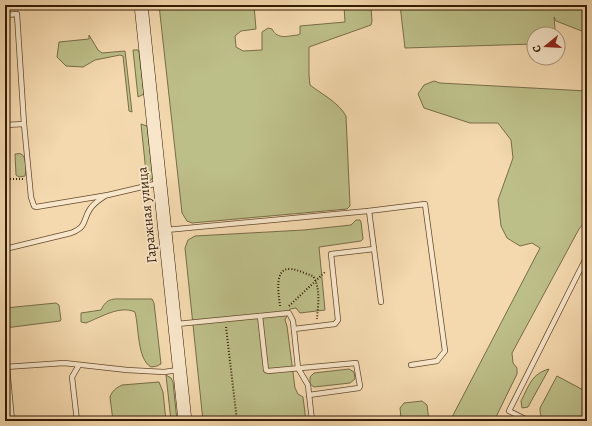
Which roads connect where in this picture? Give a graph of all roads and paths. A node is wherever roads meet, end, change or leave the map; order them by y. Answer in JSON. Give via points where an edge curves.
{"nodes":[{"id":1,"x":141,"y":5,"type":"edge"},
{"id":2,"x":5,"y":15,"type":"edge"},
{"id":3,"x":24,"y":124,"type":"junction"},
{"id":4,"x":5,"y":125,"type":"edge"},
{"id":5,"x":29,"y":178,"type":"junction"},
{"id":6,"x":6,"y":179,"type":"dead end"},
{"id":7,"x":160,"y":183,"type":"junction"},
{"id":8,"x":108,"y":195,"type":"junction"},
{"id":9,"x":369,"y":211,"type":"junction"},
{"id":10,"x":165,"y":230,"type":"junction"},
{"id":11,"x":5,"y":249,"type":"edge"},
{"id":12,"x":374,"y":249,"type":"junction"},
{"id":13,"x":587,"y":256,"type":"edge"},
{"id":14,"x":332,"y":265,"type":"junction"},
{"id":15,"x":316,"y":280,"type":"junction"},
{"id":16,"x":381,"y":302,"type":"dead end"},
{"id":17,"x":281,"y":314,"type":"junction"},
{"id":18,"x":260,"y":316,"type":"junction"},
{"id":19,"x":226,"y":319,"type":"junction"},
{"id":20,"x":175,"y":325,"type":"junction"},
{"id":21,"x":317,"y":326,"type":"junction"},
{"id":22,"x":294,"y":329,"type":"junction"},
{"id":23,"x":79,"y":365,"type":"junction"},
{"id":24,"x":411,"y":365,"type":"dead end"},
{"id":25,"x":6,"y":367,"type":"edge"},
{"id":26,"x":298,"y":368,"type":"junction"},
{"id":27,"x":180,"y":370,"type":"junction"},
{"id":28,"x":309,"y":395,"type":"junction"},
{"id":29,"x":236,"y":420,"type":"edge"},
{"id":30,"x":12,"y":421,"type":"edge"},
{"id":31,"x":77,"y":421,"type":"edge"},
{"id":32,"x":185,"y":421,"type":"edge"},
{"id":33,"x":312,"y":421,"type":"edge"},
{"id":34,"x":529,"y":421,"type":"edge"}],
"edges":[{"from":1,"to":7,"type":"street","name":"Гаражная улица"},
{"from":2,"to":3,"type":"lane","via":[[17,14]]},
{"from":3,"to":4,"type":"lane"},
{"from":3,"to":5,"type":"lane"},
{"from":5,"to":6,"type":"path"},
{"from":5,"to":8,"type":"lane","via":[[36,207]]},
{"from":7,"to":8,"type":"lane"},
{"from":7,"to":10,"type":"street","name":"Гаражная улица"},
{"from":8,"to":11,"type":"lane","via":[[95,202],[80,230]]},
{"from":9,"to":10,"type":"lane"},
{"from":9,"to":12,"type":"lane"},
{"from":9,"to":24,"type":"lane","via":[[425,204],[445,351],[437,361]]},
{"from":10,"to":20,"type":"street","name":"Гаражная улица"},
{"from":12,"to":14,"type":"lane","via":[[331,254]]},
{"from":12,"to":16,"type":"lane"},
{"from":13,"to":34,"type":"lane","via":[[509,411]]},
{"from":14,"to":15,"type":"path"},
{"from":14,"to":21,"type":"lane","via":[[338,320],[335,324]]},
{"from":15,"to":17,"type":"path"},
{"from":15,"to":17,"type":"path","via":[[313,276],[292,270],[283,271],[278,284]]},
{"from":15,"to":21,"type":"path","via":[[319,299]]},
{"from":17,"to":18,"type":"lane"},
{"from":17,"to":22,"type":"lane","via":[[289,313]]},
{"from":18,"to":19,"type":"lane"},
{"from":18,"to":26,"type":"lane","via":[[266,370],[270,372]]},
{"from":19,"to":20,"type":"lane"},
{"from":19,"to":29,"type":"path"},
{"from":20,"to":27,"type":"street","name":"Гаражная улица"},
{"from":21,"to":22,"type":"lane"},
{"from":22,"to":26,"type":"lane"},
{"from":23,"to":25,"type":"lane","via":[[64,363]]},
{"from":23,"to":27,"type":"lane","via":[[164,372]]},
{"from":23,"to":31,"type":"lane","via":[[72,376]]},
{"from":25,"to":30,"type":"lane"},
{"from":26,"to":28,"type":"lane","via":[[308,385]]},
{"from":26,"to":28,"type":"lane","via":[[356,363],[359,388]]},
{"from":27,"to":32,"type":"street","name":"Гаражная улица"},
{"from":28,"to":33,"type":"lane"}]}
